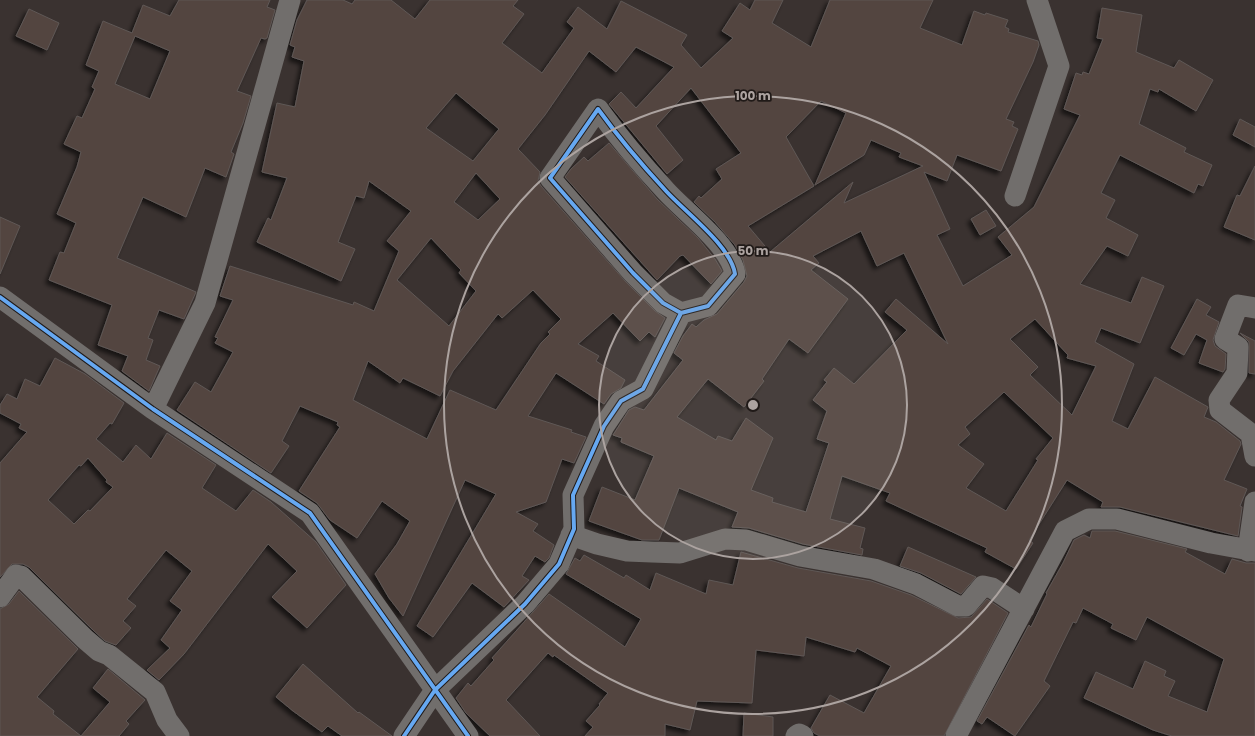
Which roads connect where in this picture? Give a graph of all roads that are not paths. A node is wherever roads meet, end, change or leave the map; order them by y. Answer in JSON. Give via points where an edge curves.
{"nodes":[{"id":1,"x":290,"y":0,"type":"edge"},
{"id":2,"x":1037,"y":0,"type":"edge"},
{"id":3,"x":1015,"y":196,"type":"dead end"},
{"id":4,"x":0,"y":297,"type":"edge"},
{"id":5,"x":1255,"y":308,"type":"edge"},
{"id":6,"x":681,"y":313,"type":"junction"},
{"id":7,"x":153,"y":409,"type":"junction"},
{"id":8,"x":1255,"y":456,"type":"edge"},
{"id":9,"x":1255,"y":502,"type":"edge"},
{"id":10,"x":571,"y":535,"type":"junction"},
{"id":11,"x":1251,"y":551,"type":"edge"},
{"id":12,"x":0,"y":597,"type":"edge"},
{"id":13,"x":1024,"y":609,"type":"junction"},
{"id":14,"x":435,"y":690,"type":"junction"},
{"id":15,"x":179,"y":736,"type":"edge"},
{"id":16,"x":404,"y":736,"type":"edge"},
{"id":17,"x":468,"y":736,"type":"edge"},
{"id":18,"x":796,"y":736,"type":"edge"},
{"id":19,"x":803,"y":736,"type":"edge"},
{"id":20,"x":956,"y":736,"type":"edge"}],
"edges":[{"from":1,"to":7,"type":"street","via":[[205,303]]},
{"from":2,"to":3,"type":"street","via":[[1059,66]]},
{"from":4,"to":7,"type":"street"},
{"from":5,"to":8,"type":"street","via":[[1238,305],[1225,339],[1238,347],[1237,373],[1219,400],[1220,410],[1251,434]]},
{"from":6,"to":6,"type":"street","via":[[708,306],[735,274],[734,267],[712,236],[666,191],[618,137],[598,109],[550,178],[633,273],[663,303]]},
{"from":6,"to":10,"type":"street","via":[[643,389],[621,401],[604,426],[574,495],[574,529]]},
{"from":7,"to":14,"type":"street","via":[[310,513]]},
{"from":9,"to":11,"type":"street"},
{"from":10,"to":13,"type":"street","via":[[627,551],[680,553],[726,538],[746,540],[800,556],[874,569],[916,584],[958,606],[966,606],[983,586],[992,588]]},
{"from":10,"to":14,"type":"street","via":[[559,564],[525,604]]},
{"from":11,"to":13,"type":"street","via":[[1116,520],[1089,519],[1065,531]]},
{"from":12,"to":15,"type":"street","via":[[16,575],[21,576],[84,639],[109,655],[155,692],[167,720]]},
{"from":13,"to":20,"type":"street"},
{"from":14,"to":16,"type":"street"},
{"from":14,"to":17,"type":"street"},
{"from":18,"to":19,"type":"street"}]}
